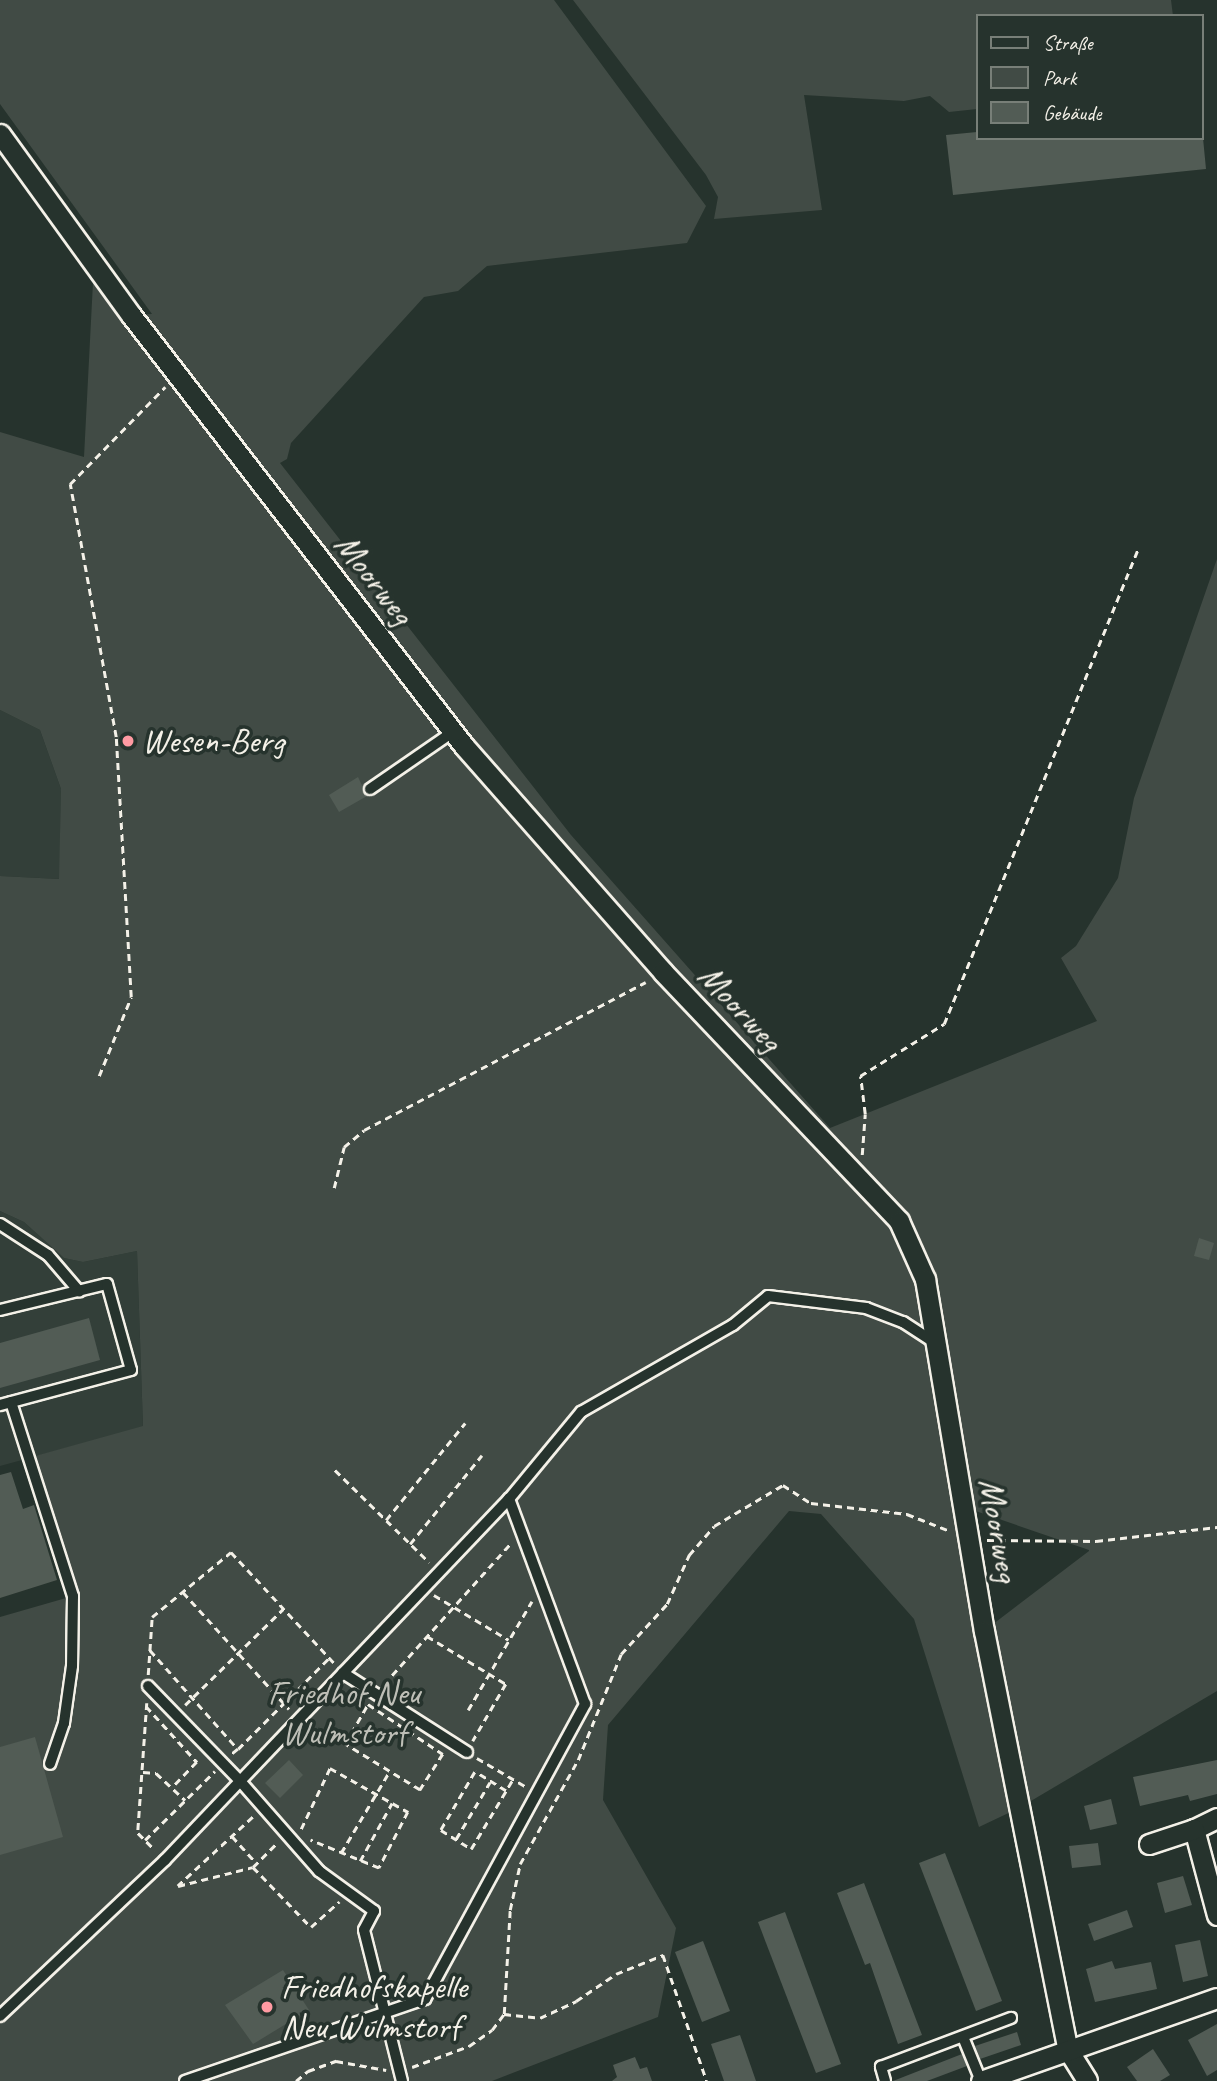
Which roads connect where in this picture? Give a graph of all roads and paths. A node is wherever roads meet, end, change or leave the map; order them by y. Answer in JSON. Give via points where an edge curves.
{"nodes":[{"id":1,"x":0,"y":134,"type":"edge"},
{"id":2,"x":177,"y":375,"type":"junction"},
{"id":3,"x":1138,"y":549,"type":"dead end"},
{"id":4,"x":453,"y":732,"type":"junction"},
{"id":5,"x":370,"y":789,"type":"dead end"},
{"id":6,"x":663,"y":972,"type":"junction"},
{"id":7,"x":99,"y":1076,"type":"dead end"},
{"id":8,"x":859,"y":1183,"type":"junction"},
{"id":9,"x":334,"y":1188,"type":"dead end"},
{"id":10,"x":0,"y":1224,"type":"edge"},
{"id":11,"x":79,"y":1291,"type":"junction"},
{"id":12,"x":0,"y":1310,"type":"edge"},
{"id":13,"x":939,"y":1345,"type":"junction"},
{"id":14,"x":11,"y":1402,"type":"junction"},
{"id":15,"x":0,"y":1405,"type":"edge"},
{"id":16,"x":465,"y":1423,"type":"dead end"},
{"id":17,"x":482,"y":1455,"type":"dead end"},
{"id":18,"x":334,"y":1470,"type":"dead end"},
{"id":19,"x":509,"y":1499,"type":"junction"},
{"id":20,"x":386,"y":1520,"type":"junction"},
{"id":21,"x":1217,"y":1527,"type":"edge"},
{"id":22,"x":521,"y":1532,"type":"junction"},
{"id":23,"x":970,"y":1538,"type":"junction"},
{"id":24,"x":410,"y":1544,"type":"junction"},
{"id":25,"x":439,"y":1572,"type":"junction"},
{"id":26,"x":541,"y":1586,"type":"junction"},
{"id":27,"x":423,"y":1589,"type":"junction"},
{"id":28,"x":183,"y":1591,"type":"junction"},
{"id":29,"x":452,"y":1607,"type":"junction"},
{"id":30,"x":283,"y":1609,"type":"junction"},
{"id":31,"x":427,"y":1636,"type":"junction"},
{"id":32,"x":509,"y":1640,"type":"junction"},
{"id":33,"x":150,"y":1650,"type":"junction"},
{"id":34,"x":238,"y":1653,"type":"junction"},
{"id":35,"x":329,"y":1658,"type":"junction"},
{"id":36,"x":343,"y":1673,"type":"junction"},
{"id":37,"x":488,"y":1674,"type":"junction"},
{"id":38,"x":148,"y":1686,"type":"junction"},
{"id":39,"x":375,"y":1694,"type":"junction"},
{"id":40,"x":193,"y":1697,"type":"junction"},
{"id":41,"x":283,"y":1704,"type":"junction"},
{"id":42,"x":146,"y":1706,"type":"junction"},
{"id":43,"x":468,"y":1710,"type":"dead end"},
{"id":44,"x":175,"y":1714,"type":"junction"},
{"id":45,"x":298,"y":1719,"type":"junction"},
{"id":46,"x":238,"y":1749,"type":"junction"},
{"id":47,"x":467,"y":1752,"type":"junction"},
{"id":48,"x":223,"y":1763,"type":"junction"},
{"id":49,"x":50,"y":1764,"type":"dead end"},
{"id":50,"x":142,"y":1772,"type":"junction"},
{"id":51,"x":390,"y":1772,"type":"junction"},
{"id":52,"x":513,"y":1779,"type":"junction"},
{"id":53,"x":240,"y":1781,"type":"junction"},
{"id":54,"x":491,"y":1781,"type":"junction"},
{"id":55,"x":527,"y":1787,"type":"dead end"},
{"id":56,"x":172,"y":1788,"type":"junction"},
{"id":57,"x":506,"y":1790,"type":"junction"},
{"id":58,"x":375,"y":1794,"type":"junction"},
{"id":59,"x":185,"y":1800,"type":"junction"},
{"id":60,"x":392,"y":1803,"type":"junction"},
{"id":61,"x":257,"y":1813,"type":"dead end"},
{"id":62,"x":1217,"y":1818,"type":"edge"},
{"id":63,"x":1194,"y":1829,"type":"junction"},
{"id":64,"x":232,"y":1836,"type":"junction"},
{"id":65,"x":295,"y":1837,"type":"junction"},
{"id":66,"x":309,"y":1839,"type":"dead end"},
{"id":67,"x":456,"y":1839,"type":"junction"},
{"id":68,"x":145,"y":1840,"type":"junction"},
{"id":69,"x":1149,"y":1844,"type":"dead end"},
{"id":70,"x":341,"y":1853,"type":"junction"},
{"id":71,"x":165,"y":1860,"type":"junction"},
{"id":72,"x":360,"y":1861,"type":"junction"},
{"id":73,"x":257,"y":1864,"type":"junction"},
{"id":74,"x":253,"y":1867,"type":"junction"},
{"id":75,"x":331,"y":1892,"type":"dead end"},
{"id":76,"x":1217,"y":1915,"type":"edge"},
{"id":77,"x":1217,"y":1998,"type":"edge"},
{"id":78,"x":504,"y":2014,"type":"junction"},
{"id":79,"x":382,"y":2015,"type":"junction"},
{"id":80,"x":0,"y":2016,"type":"edge"},
{"id":81,"x":1011,"y":2018,"type":"dead end"},
{"id":82,"x":963,"y":2037,"type":"junction"},
{"id":83,"x":1068,"y":2050,"type":"junction"},
{"id":84,"x":400,"y":2076,"type":"edge"},
{"id":85,"x":185,"y":2081,"type":"edge"},
{"id":86,"x":296,"y":2081,"type":"edge"},
{"id":87,"x":707,"y":2081,"type":"edge"},
{"id":88,"x":886,"y":2081,"type":"edge"},
{"id":89,"x":981,"y":2081,"type":"edge"},
{"id":90,"x":1087,"y":2081,"type":"edge"}],
"edges":[{"from":1,"to":2,"type":"street","name":"Moorweg"},
{"from":2,"to":4,"type":"street","name":"Moorweg"},
{"from":2,"to":7,"type":"path","via":[[69,484],[116,737],[131,997]]},
{"from":3,"to":8,"type":"path","via":[[944,1024],[860,1076],[865,1114]]},
{"from":4,"to":5,"type":"lane"},
{"from":4,"to":6,"type":"street","name":"Moorweg"},
{"from":6,"to":8,"type":"street","name":"Moorweg"},
{"from":6,"to":9,"type":"path","via":[[364,1129],[344,1147]]},
{"from":8,"to":13,"type":"street","name":"Moorweg","via":[[899,1221],[925,1279]]},
{"from":10,"to":11,"type":"lane","via":[[48,1255]]},
{"from":11,"to":12,"type":"lane"},
{"from":11,"to":14,"type":"lane","via":[[107,1284],[131,1370]]},
{"from":13,"to":19,"type":"lane","via":[[903,1322],[866,1308],[768,1296],[733,1325],[581,1412]]},
{"from":13,"to":23,"type":"street","name":"Moorweg"},
{"from":14,"to":15,"type":"lane"},
{"from":14,"to":49,"type":"lane","via":[[73,1596],[68,1700]]},
{"from":16,"to":20,"type":"path"},
{"from":17,"to":24,"type":"path"},
{"from":18,"to":20,"type":"path"},
{"from":19,"to":22,"type":"lane"},
{"from":19,"to":25,"type":"lane"},
{"from":20,"to":24,"type":"path"},
{"from":21,"to":23,"type":"path","via":[[1096,1541],[1022,1543]]},
{"from":22,"to":26,"type":"lane"},
{"from":22,"to":29,"type":"path"},
{"from":23,"to":78,"type":"path","via":[[906,1514],[811,1503],[783,1485],[715,1526],[689,1555],[667,1604],[621,1654],[578,1760],[520,1864],[510,1910]]},
{"from":23,"to":83,"type":"street","name":"Moorweg","via":[[984,1631]]},
{"from":24,"to":25,"type":"path"},
{"from":25,"to":27,"type":"lane"},
{"from":26,"to":32,"type":"path"},
{"from":26,"to":79,"type":"lane","via":[[585,1704],[425,1999]]},
{"from":27,"to":29,"type":"path"},
{"from":27,"to":36,"type":"lane"},
{"from":28,"to":30,"type":"path","via":[[230,1552]]},
{"from":28,"to":33,"type":"path","via":[[152,1616]]},
{"from":28,"to":34,"type":"path"},
{"from":29,"to":31,"type":"path"},
{"from":29,"to":32,"type":"path"},
{"from":30,"to":34,"type":"path"},
{"from":30,"to":35,"type":"path"},
{"from":31,"to":37,"type":"path"},
{"from":31,"to":39,"type":"path"},
{"from":32,"to":37,"type":"path"},
{"from":33,"to":38,"type":"path"},
{"from":33,"to":40,"type":"path"},
{"from":34,"to":40,"type":"path"},
{"from":34,"to":41,"type":"path"},
{"from":35,"to":36,"type":"path"},
{"from":35,"to":41,"type":"path"},
{"from":36,"to":39,"type":"lane"},
{"from":36,"to":45,"type":"lane"},
{"from":37,"to":43,"type":"path"},
{"from":37,"to":47,"type":"path","via":[[506,1684]]},
{"from":38,"to":42,"type":"path"},
{"from":38,"to":44,"type":"lane"},
{"from":39,"to":47,"type":"lane"},
{"from":40,"to":44,"type":"path"},
{"from":40,"to":46,"type":"path"},
{"from":41,"to":45,"type":"path"},
{"from":41,"to":46,"type":"path"},
{"from":42,"to":50,"type":"path"},
{"from":42,"to":56,"type":"path","via":[[197,1762]]},
{"from":44,"to":48,"type":"lane"},
{"from":45,"to":53,"type":"lane"},
{"from":46,"to":48,"type":"path"},
{"from":47,"to":52,"type":"path"},
{"from":48,"to":53,"type":"lane"},
{"from":48,"to":59,"type":"path"},
{"from":50,"to":56,"type":"path","via":[[156,1773]]},
{"from":50,"to":68,"type":"path","via":[[138,1833]]},
{"from":51,"to":51,"type":"path","via":[[345,1744],[368,1704],[443,1754],[420,1790]]},
{"from":51,"to":58,"type":"path"},
{"from":52,"to":55,"type":"path"},
{"from":52,"to":57,"type":"path"},
{"from":53,"to":65,"type":"lane"},
{"from":53,"to":71,"type":"lane"},
{"from":54,"to":57,"type":"path"},
{"from":54,"to":67,"type":"path"},
{"from":54,"to":67,"type":"path","via":[[475,1772],[441,1830]]},
{"from":56,"to":59,"type":"path"},
{"from":57,"to":67,"type":"path","via":[[471,1849]]},
{"from":58,"to":60,"type":"path"},
{"from":58,"to":65,"type":"path","via":[[330,1768]]},
{"from":58,"to":70,"type":"path"},
{"from":59,"to":68,"type":"path"},
{"from":60,"to":72,"type":"path"},
{"from":60,"to":72,"type":"path","via":[[408,1812],[379,1868]]},
{"from":61,"to":64,"type":"path"},
{"from":62,"to":63,"type":"street"},
{"from":63,"to":69,"type":"street"},
{"from":63,"to":76,"type":"street"},
{"from":64,"to":73,"type":"path"},
{"from":64,"to":74,"type":"path","via":[[178,1886]]},
{"from":65,"to":73,"type":"path","via":[[287,1844],[282,1838]]},
{"from":65,"to":79,"type":"lane","via":[[319,1871],[374,1910],[364,1930]]},
{"from":66,"to":70,"type":"path"},
{"from":68,"to":71,"type":"path"},
{"from":70,"to":72,"type":"path"},
{"from":71,"to":80,"type":"lane"},
{"from":73,"to":74,"type":"path"},
{"from":74,"to":75,"type":"path","via":[[311,1927],[340,1902]]},
{"from":77,"to":83,"type":"street"},
{"from":78,"to":84,"type":"path","via":[[492,2030],[469,2046]]},
{"from":78,"to":87,"type":"path","via":[[540,2018],[616,1974],[663,1955]]},
{"from":79,"to":84,"type":"lane"},
{"from":79,"to":85,"type":"lane"},
{"from":81,"to":82,"type":"lane"},
{"from":82,"to":88,"type":"lane","via":[[881,2067]]},
{"from":82,"to":89,"type":"lane"},
{"from":83,"to":89,"type":"street"},
{"from":83,"to":90,"type":"street","name":"Moorweg"},
{"from":84,"to":86,"type":"path","via":[[336,2061],[308,2071]]}]}
